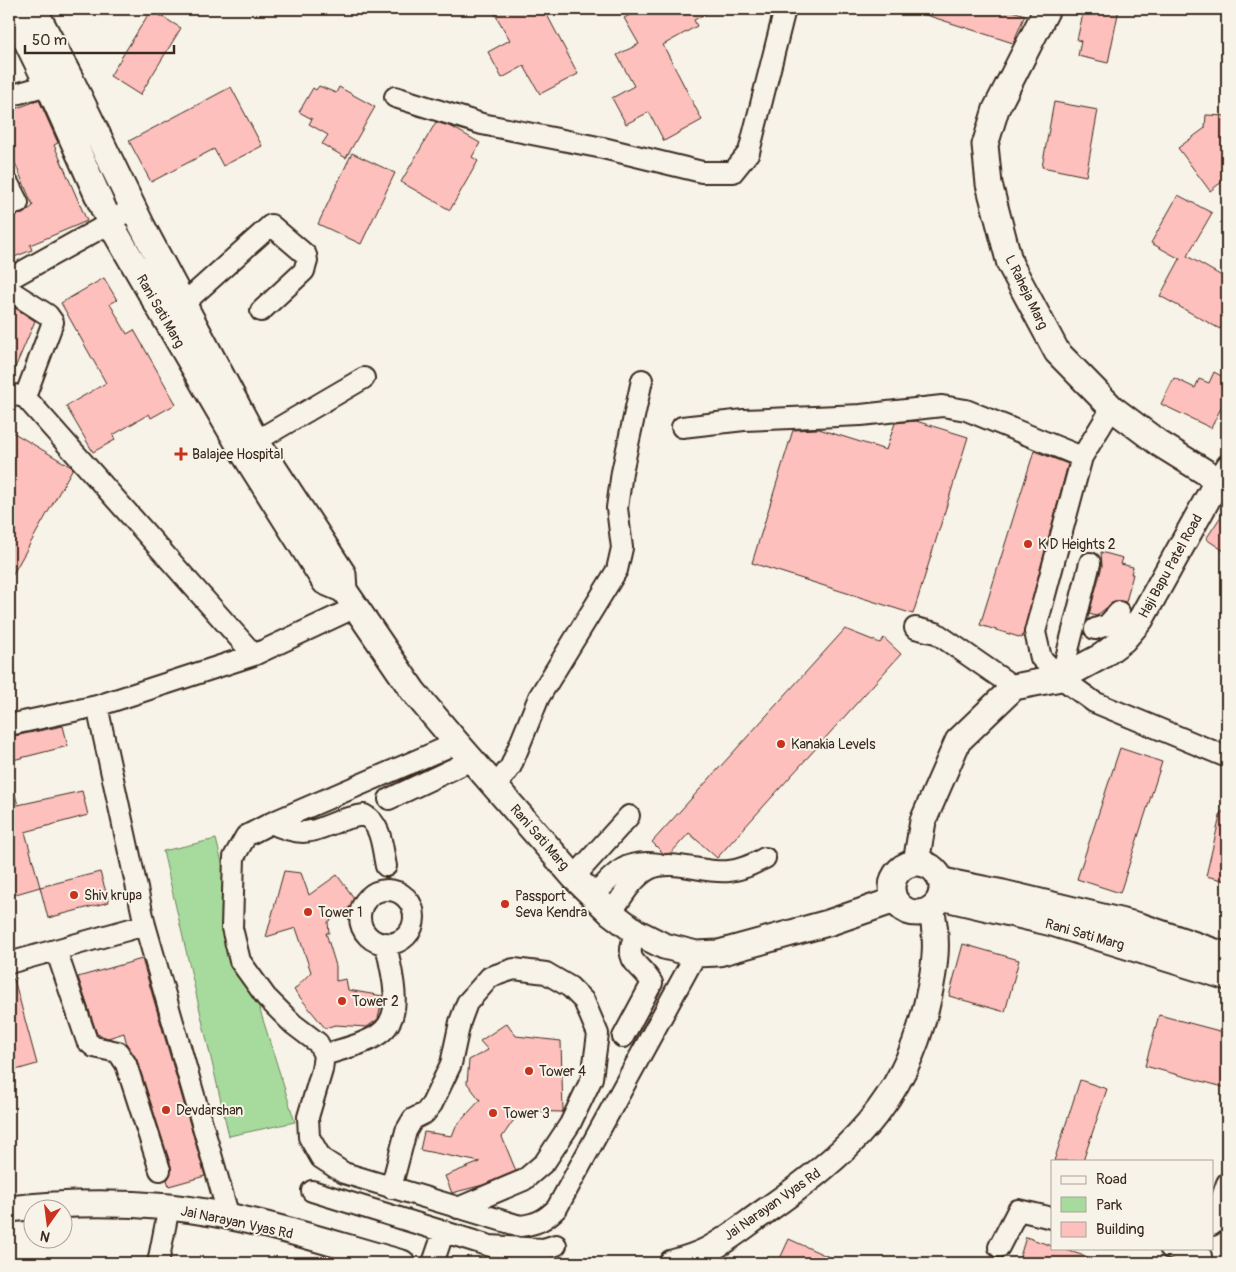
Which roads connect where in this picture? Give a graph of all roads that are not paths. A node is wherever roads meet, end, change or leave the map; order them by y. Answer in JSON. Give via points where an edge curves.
{"nodes":[{"id":1,"x":11,"y":9,"type":"edge"},
{"id":2,"x":34,"y":9,"type":"edge"},
{"id":3,"x":785,"y":9,"type":"edge"},
{"id":4,"x":1047,"y":9,"type":"edge"},
{"id":5,"x":60,"y":82,"type":"junction"},
{"id":6,"x":9,"y":96,"type":"edge"},
{"id":7,"x":395,"y":97,"type":"dead end"},
{"id":8,"x":9,"y":185,"type":"edge"},
{"id":9,"x":18,"y":203,"type":"dead end"},
{"id":10,"x":132,"y":207,"type":"junction"},
{"id":11,"x":110,"y":223,"type":"junction"},
{"id":12,"x":9,"y":278,"type":"edge"},
{"id":13,"x":9,"y":290,"type":"edge"},
{"id":14,"x":261,"y":311,"type":"dead end"},
{"id":15,"x":175,"y":312,"type":"junction"},
{"id":16,"x":364,"y":378,"type":"dead end"},
{"id":17,"x":642,"y":380,"type":"dead end"},
{"id":18,"x":17,"y":395,"type":"edge"},
{"id":19,"x":1112,"y":408,"type":"junction"},
{"id":20,"x":682,"y":427,"type":"dead end"},
{"id":21,"x":249,"y":446,"type":"junction"},
{"id":22,"x":1082,"y":457,"type":"junction"},
{"id":23,"x":1224,"y":477,"type":"edge"},
{"id":24,"x":1090,"y":563,"type":"dead end"},
{"id":25,"x":350,"y":598,"type":"junction"},
{"id":26,"x":1125,"y":614,"type":"junction"},
{"id":27,"x":915,"y":628,"type":"dead end"},
{"id":28,"x":1095,"y":630,"type":"dead end"},
{"id":29,"x":254,"y":655,"type":"junction"},
{"id":30,"x":1061,"y":678,"type":"junction"},
{"id":31,"x":1014,"y":687,"type":"junction"},
{"id":32,"x":98,"y":706,"type":"junction"},
{"id":33,"x":9,"y":725,"type":"edge"},
{"id":34,"x":465,"y":751,"type":"junction"},
{"id":35,"x":1227,"y":757,"type":"edge"},
{"id":36,"x":496,"y":786,"type":"junction"},
{"id":37,"x":389,"y":799,"type":"dead end"},
{"id":38,"x":628,"y":816,"type":"dead end"},
{"id":39,"x":270,"y":823,"type":"junction"},
{"id":40,"x":765,"y":858,"type":"dead end"},
{"id":41,"x":916,"y":863,"type":"junction"},
{"id":42,"x":386,"y":866,"type":"dead end"},
{"id":43,"x":574,"y":877,"type":"junction"},
{"id":44,"x":938,"y":896,"type":"junction"},
{"id":45,"x":895,"y":900,"type":"junction"},
{"id":46,"x":602,"y":905,"type":"junction"},
{"id":47,"x":144,"y":926,"type":"junction"},
{"id":48,"x":636,"y":932,"type":"junction"},
{"id":49,"x":1130,"y":935,"type":"junction"},
{"id":50,"x":386,"y":943,"type":"dead end"},
{"id":51,"x":56,"y":950,"type":"junction"},
{"id":52,"x":696,"y":954,"type":"junction"},
{"id":53,"x":1227,"y":956,"type":"edge"},
{"id":54,"x":9,"y":963,"type":"edge"},
{"id":55,"x":1227,"y":977,"type":"edge"},
{"id":56,"x":623,"y":1037,"type":"dead end"},
{"id":57,"x":324,"y":1055,"type":"junction"},
{"id":58,"x":160,"y":1170,"type":"dead end"},
{"id":59,"x":1227,"y":1183,"type":"edge"},
{"id":60,"x":391,"y":1188,"type":"junction"},
{"id":61,"x":312,"y":1191,"type":"dead end"},
{"id":62,"x":169,"y":1207,"type":"junction"},
{"id":63,"x":9,"y":1208,"type":"edge"},
{"id":64,"x":458,"y":1208,"type":"junction"},
{"id":65,"x":230,"y":1217,"type":"junction"},
{"id":66,"x":1051,"y":1218,"type":"edge"},
{"id":67,"x":1214,"y":1219,"type":"edge"},
{"id":68,"x":444,"y":1231,"type":"junction"},
{"id":69,"x":556,"y":1245,"type":"dead end"},
{"id":70,"x":999,"y":1247,"type":"dead end"},
{"id":71,"x":1178,"y":1250,"type":"edge"},
{"id":72,"x":1201,"y":1256,"type":"edge"},
{"id":73,"x":158,"y":1263,"type":"edge"},
{"id":74,"x":402,"y":1263,"type":"edge"},
{"id":75,"x":433,"y":1263,"type":"edge"},
{"id":76,"x":672,"y":1263,"type":"edge"}],
"edges":[{"from":1,"to":5,"type":"street","name":"Rani Sati Marg"},
{"from":2,"to":5,"type":"street","name":"Rani Sati Marg"},
{"from":3,"to":7,"type":"street","via":[[749,152],[733,172],[702,172],[482,124]]},
{"from":4,"to":19,"type":"street","name":"L Raheja Marg","via":[[990,127],[985,145],[990,184],[1010,264],[1057,352]]},
{"from":5,"to":6,"type":"street"},
{"from":5,"to":10,"type":"street","name":"Rani Sati Marg"},
{"from":5,"to":11,"type":"street","name":"Rani Sati Marg"},
{"from":8,"to":9,"type":"street"},
{"from":10,"to":11,"type":"street"},
{"from":10,"to":15,"type":"street","name":"Rani Sati Marg"},
{"from":11,"to":12,"type":"street"},
{"from":11,"to":15,"type":"street","name":"Rani Sati Marg"},
{"from":13,"to":18,"type":"street","via":[[48,315],[53,322]]},
{"from":14,"to":15,"type":"street","via":[[304,271],[307,261],[306,255],[271,225]]},
{"from":15,"to":21,"type":"street","name":"Rani Sati Marg"},
{"from":16,"to":21,"type":"street"},
{"from":17,"to":36,"type":"street","via":[[620,490],[618,508],[622,548],[617,570],[539,697],[511,766]]},
{"from":18,"to":29,"type":"street"},
{"from":19,"to":22,"type":"street"},
{"from":19,"to":23,"type":"street","name":"L Raheja Marg","via":[[1160,444]]},
{"from":20,"to":22,"type":"street","via":[[744,420],[862,415],[942,406],[966,410]]},
{"from":21,"to":25,"type":"street","name":"Rani Sati Marg","via":[[325,582]]},
{"from":22,"to":30,"type":"street","via":[[1035,632],[1041,658]]},
{"from":23,"to":26,"type":"street","name":"Haji Bapu Patel Road"},
{"from":24,"to":30,"type":"street"},
{"from":25,"to":29,"type":"street"},
{"from":25,"to":34,"type":"street","name":"Rani Sati Marg","via":[[413,691]]},
{"from":26,"to":28,"type":"street"},
{"from":26,"to":30,"type":"street","name":"Haji Bapu Patel Road","via":[[1123,640],[1102,656]]},
{"from":27,"to":31,"type":"street","via":[[936,633]]},
{"from":29,"to":32,"type":"street"},
{"from":30,"to":31,"type":"street","name":"Haji Bapu Patel Road"},
{"from":30,"to":35,"type":"street","via":[[1094,702]]},
{"from":31,"to":41,"type":"street","via":[[958,740],[923,822]]},
{"from":32,"to":33,"type":"street"},
{"from":32,"to":47,"type":"street"},
{"from":34,"to":36,"type":"street","name":"Rani Sati Marg"},
{"from":34,"to":37,"type":"street"},
{"from":34,"to":39,"type":"street"},
{"from":36,"to":43,"type":"street","name":"Rani Sati Marg"},
{"from":38,"to":43,"type":"street"},
{"from":39,"to":42,"type":"street","via":[[288,832],[305,834],[364,815],[377,826]]},
{"from":39,"to":57,"type":"street","via":[[246,836],[234,857],[232,928],[240,962],[266,997],[318,1043]]},
{"from":40,"to":46,"type":"street","via":[[742,870],[727,872],[641,861],[616,872]]},
{"from":41,"to":44,"type":"street","via":[[932,868]]},
{"from":41,"to":45,"type":"street","via":[[908,865],[895,876],[892,892]]},
{"from":43,"to":46,"type":"street","name":"Rani Sati Marg"},
{"from":44,"to":45,"type":"street","via":[[915,913],[907,911]]},
{"from":44,"to":49,"type":"street","name":"Rani Sati Marg","via":[[986,898]]},
{"from":44,"to":76,"type":"street","name":"Jai Narayan Vyas Rd","via":[[936,965],[923,1026],[897,1087],[862,1132],[815,1176],[704,1252]]},
{"from":45,"to":52,"type":"street","name":"Rani Sati Marg","via":[[828,923],[719,953]]},
{"from":46,"to":48,"type":"street","name":"Rani Sati Marg"},
{"from":47,"to":51,"type":"street"},
{"from":47,"to":65,"type":"street"},
{"from":48,"to":52,"type":"street","name":"Rani Sati Marg","via":[[664,946]]},
{"from":48,"to":56,"type":"street","via":[[630,950],[632,958],[652,983]]},
{"from":49,"to":53,"type":"street"},
{"from":49,"to":55,"type":"street","name":"Rani Sati Marg"},
{"from":50,"to":57,"type":"street","via":[[395,996],[386,1028],[378,1035]]},
{"from":51,"to":54,"type":"street"},
{"from":51,"to":58,"type":"street","via":[[87,1041],[94,1047],[118,1052],[126,1064]]},
{"from":52,"to":64,"type":"street","via":[[557,1208],[547,1219],[520,1226]]},
{"from":57,"to":60,"type":"street","via":[[308,1117],[309,1136],[321,1158],[344,1173]]},
{"from":59,"to":67,"type":"street"},
{"from":60,"to":64,"type":"street"},
{"from":60,"to":64,"type":"street","via":[[406,1131],[413,1119],[425,1113],[432,1104],[451,1064],[467,1003],[490,977],[514,969],[546,973],[570,987],[584,1001],[598,1034],[592,1078],[570,1124],[545,1162],[524,1180]]},
{"from":61,"to":68,"type":"street"},
{"from":62,"to":63,"type":"street","name":"Jai Narayan Vyas Rd","via":[[100,1204]]},
{"from":62,"to":65,"type":"street","name":"Jai Narayan Vyas Rd"},
{"from":62,"to":73,"type":"street"},
{"from":65,"to":74,"type":"street","name":"Jai Narayan Vyas Rd"},
{"from":66,"to":70,"type":"street","via":[[1018,1210]]},
{"from":68,"to":69,"type":"street","via":[[490,1246],[544,1249]]},
{"from":68,"to":75,"type":"street"},
{"from":71,"to":72,"type":"street"}]}
